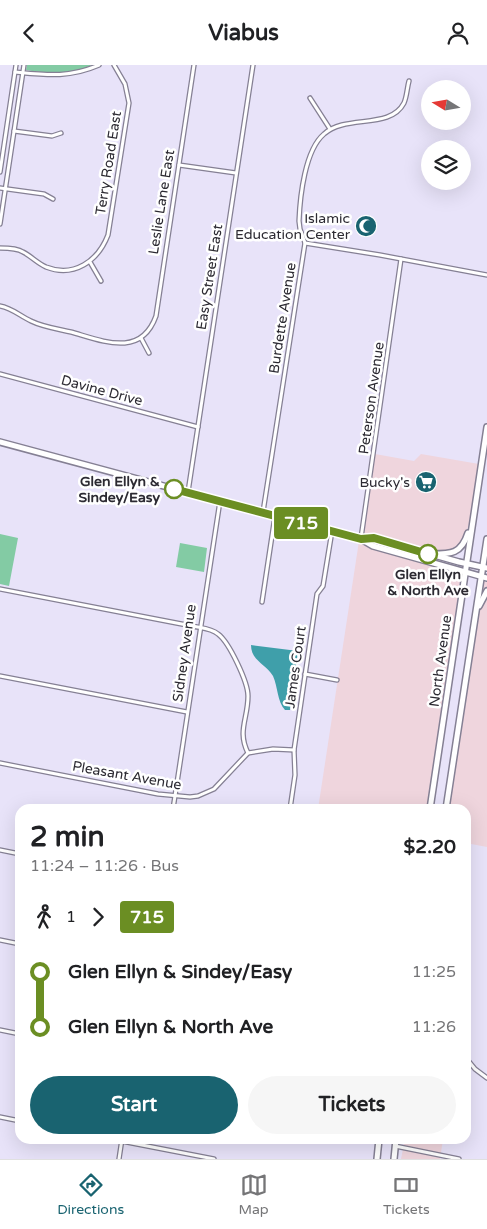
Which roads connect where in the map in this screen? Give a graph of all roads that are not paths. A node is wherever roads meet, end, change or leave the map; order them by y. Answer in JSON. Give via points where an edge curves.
{"nodes":[{"id":1,"x":16,"y":65,"type":"edge"},
{"id":2,"x":24,"y":65,"type":"edge"},
{"id":3,"x":99,"y":65,"type":"edge"},
{"id":4,"x":114,"y":65,"type":"edge"},
{"id":5,"x":194,"y":65,"type":"edge"},
{"id":6,"x":253,"y":65,"type":"edge"},
{"id":7,"x":15,"y":72,"type":"junction"},
{"id":8,"x":23,"y":72,"type":"junction"},
{"id":9,"x":408,"y":81,"type":"dead end"},
{"id":10,"x":310,"y":98,"type":"dead end"},
{"id":11,"x":330,"y":129,"type":"junction"},
{"id":12,"x":14,"y":131,"type":"junction"},
{"id":13,"x":61,"y":133,"type":"dead end"},
{"id":14,"x":179,"y":165,"type":"junction"},
{"id":15,"x":0,"y":172,"type":"edge"},
{"id":16,"x":236,"y":173,"type":"junction"},
{"id":17,"x":0,"y":188,"type":"edge"},
{"id":18,"x":6,"y":189,"type":"junction"},
{"id":19,"x":52,"y":199,"type":"dead end"},
{"id":20,"x":0,"y":224,"type":"edge"},
{"id":21,"x":305,"y":243,"type":"junction"},
{"id":22,"x":0,"y":248,"type":"edge"},
{"id":23,"x":401,"y":259,"type":"junction"},
{"id":24,"x":90,"y":262,"type":"junction"},
{"id":25,"x":487,"y":275,"type":"edge"},
{"id":26,"x":101,"y":281,"type":"dead end"},
{"id":27,"x":0,"y":306,"type":"edge"},
{"id":28,"x":140,"y":338,"type":"junction"},
{"id":29,"x":149,"y":353,"type":"dead end"},
{"id":30,"x":0,"y":374,"type":"edge"},
{"id":31,"x":198,"y":427,"type":"junction"},
{"id":32,"x":487,"y":427,"type":"edge"},
{"id":33,"x":0,"y":442,"type":"edge"},
{"id":34,"x":188,"y":493,"type":"junction"},
{"id":35,"x":220,"y":501,"type":"junction"},
{"id":36,"x":475,"y":503,"type":"junction"},
{"id":37,"x":263,"y":512,"type":"junction"},
{"id":38,"x":275,"y":516,"type":"junction"},
{"id":39,"x":332,"y":531,"type":"junction"},
{"id":40,"x":361,"y":539,"type":"junction"},
{"id":41,"x":487,"y":539,"type":"edge"},
{"id":42,"x":429,"y":554,"type":"junction"},
{"id":43,"x":466,"y":563,"type":"junction"},
{"id":44,"x":485,"y":567,"type":"edge"},
{"id":45,"x":464,"y":572,"type":"junction"},
{"id":46,"x":484,"y":577,"type":"edge"},
{"id":47,"x":0,"y":589,"type":"edge"},
{"id":48,"x":487,"y":591,"type":"edge"},
{"id":49,"x":262,"y":602,"type":"dead end"},
{"id":50,"x":475,"y":621,"type":"junction"},
{"id":51,"x":199,"y":627,"type":"junction"},
{"id":52,"x":305,"y":674,"type":"junction"},
{"id":53,"x":0,"y":676,"type":"edge"},
{"id":54,"x":337,"y":680,"type":"dead end"},
{"id":55,"x":187,"y":713,"type":"junction"},
{"id":56,"x":294,"y":750,"type":"junction"},
{"id":57,"x":248,"y":753,"type":"junction"},
{"id":58,"x":0,"y":763,"type":"edge"},
{"id":59,"x":174,"y":796,"type":"junction"},
{"id":60,"x":173,"y":804,"type":"edge"},
{"id":61,"x":291,"y":804,"type":"edge"},
{"id":62,"x":431,"y":804,"type":"edge"},
{"id":63,"x":447,"y":804,"type":"edge"},
{"id":64,"x":0,"y":850,"type":"edge"},
{"id":65,"x":15,"y":853,"type":"edge"},
{"id":66,"x":0,"y":940,"type":"edge"},
{"id":67,"x":15,"y":943,"type":"edge"},
{"id":68,"x":0,"y":1030,"type":"edge"},
{"id":69,"x":15,"y":1033,"type":"edge"},
{"id":70,"x":471,"y":1064,"type":"edge"},
{"id":71,"x":487,"y":1078,"type":"edge"},
{"id":72,"x":0,"y":1117,"type":"edge"},
{"id":73,"x":15,"y":1120,"type":"edge"},
{"id":74,"x":121,"y":1144,"type":"edge"},
{"id":75,"x":141,"y":1144,"type":"edge"},
{"id":76,"x":378,"y":1144,"type":"edge"},
{"id":77,"x":395,"y":1146,"type":"joint"},
{"id":78,"x":119,"y":1159,"type":"edge"},
{"id":79,"x":214,"y":1159,"type":"edge"},
{"id":80,"x":377,"y":1159,"type":"edge"},
{"id":81,"x":394,"y":1159,"type":"edge"},
{"id":82,"x":459,"y":1159,"type":"edge"}],
"edges":[{"from":1,"to":7,"type":"street"},
{"from":2,"to":8,"type":"street"},
{"from":3,"to":8,"type":"street","via":[[69,74]]},
{"from":4,"to":24,"type":"street","name":"Terry Road East","via":[[127,91],[128,109],[108,235]]},
{"from":5,"to":14,"type":"street","name":"Leslie Lane East"},
{"from":6,"to":16,"type":"street","name":"Easy Street East"},
{"from":7,"to":8,"type":"street"},
{"from":7,"to":15,"type":"street"},
{"from":8,"to":12,"type":"street"},
{"from":9,"to":11,"type":"street","via":[[405,101],[391,116]]},
{"from":10,"to":11,"type":"street"},
{"from":11,"to":21,"type":"street","name":"Burdette Avenue","via":[[315,144],[308,161],[299,221]]},
{"from":12,"to":13,"type":"street","via":[[52,136]]},
{"from":12,"to":18,"type":"street"},
{"from":14,"to":16,"type":"street"},
{"from":14,"to":28,"type":"street","name":"Leslie Lane East","via":[[156,315],[148,331]]},
{"from":16,"to":31,"type":"street","name":"Easy Street East"},
{"from":17,"to":18,"type":"street"},
{"from":18,"to":19,"type":"street","via":[[44,194]]},
{"from":18,"to":20,"type":"street"},
{"from":21,"to":23,"type":"street"},
{"from":21,"to":37,"type":"street","name":"Burdette Avenue"},
{"from":22,"to":24,"type":"street","via":[[23,252],[53,269],[72,269]]},
{"from":23,"to":25,"type":"street"},
{"from":23,"to":40,"type":"street","name":"Peterson Avenue"},
{"from":24,"to":26,"type":"street"},
{"from":27,"to":28,"type":"street","via":[[34,322],[111,343],[125,344]]},
{"from":28,"to":29,"type":"street"},
{"from":30,"to":31,"type":"street","name":"Davine Drive"},
{"from":31,"to":34,"type":"street","name":"Easy Street East"},
{"from":32,"to":36,"type":"main road","name":"North Avenue"},
{"from":33,"to":34,"type":"main road"},
{"from":34,"to":35,"type":"main road"},
{"from":35,"to":37,"type":"main road"},
{"from":35,"to":51,"type":"street","name":"Sidney Avenue"},
{"from":36,"to":42,"type":"main road","via":[[464,544],[448,553]]},
{"from":36,"to":43,"type":"main road","name":"North Avenue"},
{"from":37,"to":38,"type":"main road"},
{"from":38,"to":39,"type":"main road"},
{"from":38,"to":49,"type":"street"},
{"from":39,"to":40,"type":"main road"},
{"from":39,"to":52,"type":"street","name":"James Court","via":[[323,586],[317,594]]},
{"from":40,"to":42,"type":"main road","via":[[374,538]]},
{"from":40,"to":45,"type":"main road","via":[[373,546]]},
{"from":41,"to":44,"type":"main road","name":"North Avenue"},
{"from":42,"to":43,"type":"main road"},
{"from":43,"to":44,"type":"main road"},
{"from":43,"to":45,"type":"main road","name":"North Avenue"},
{"from":44,"to":46,"type":"main road","name":"North Avenue"},
{"from":45,"to":46,"type":"main road"},
{"from":45,"to":62,"type":"main road","name":"North Avenue"},
{"from":46,"to":50,"type":"main road","name":"North Avenue"},
{"from":47,"to":51,"type":"street"},
{"from":48,"to":50,"type":"main road"},
{"from":50,"to":63,"type":"main road","name":"North Avenue"},
{"from":51,"to":55,"type":"street","name":"Sidney Avenue"},
{"from":51,"to":57,"type":"street","via":[[223,639],[244,678],[248,696],[243,743]]},
{"from":52,"to":54,"type":"street"},
{"from":52,"to":56,"type":"street","name":"James Court"},
{"from":53,"to":55,"type":"street"},
{"from":55,"to":59,"type":"street","name":"Sidney Avenue"},
{"from":56,"to":57,"type":"street"},
{"from":56,"to":61,"type":"street","name":"James Court"},
{"from":57,"to":59,"type":"street","name":"Pleasant Avenue","via":[[214,789],[190,797]]},
{"from":58,"to":59,"type":"street","name":"Pleasant Avenue"},
{"from":59,"to":60,"type":"street","name":"Sidney Avenue"},
{"from":64,"to":65,"type":"street"},
{"from":66,"to":67,"type":"street"},
{"from":68,"to":69,"type":"street"},
{"from":70,"to":71,"type":"street"},
{"from":72,"to":73,"type":"street"},
{"from":74,"to":78,"type":"street"},
{"from":75,"to":79,"type":"street"},
{"from":76,"to":80,"type":"main road"},
{"from":77,"to":81,"type":"main road"},
{"from":77,"to":82,"type":"street"}]}
